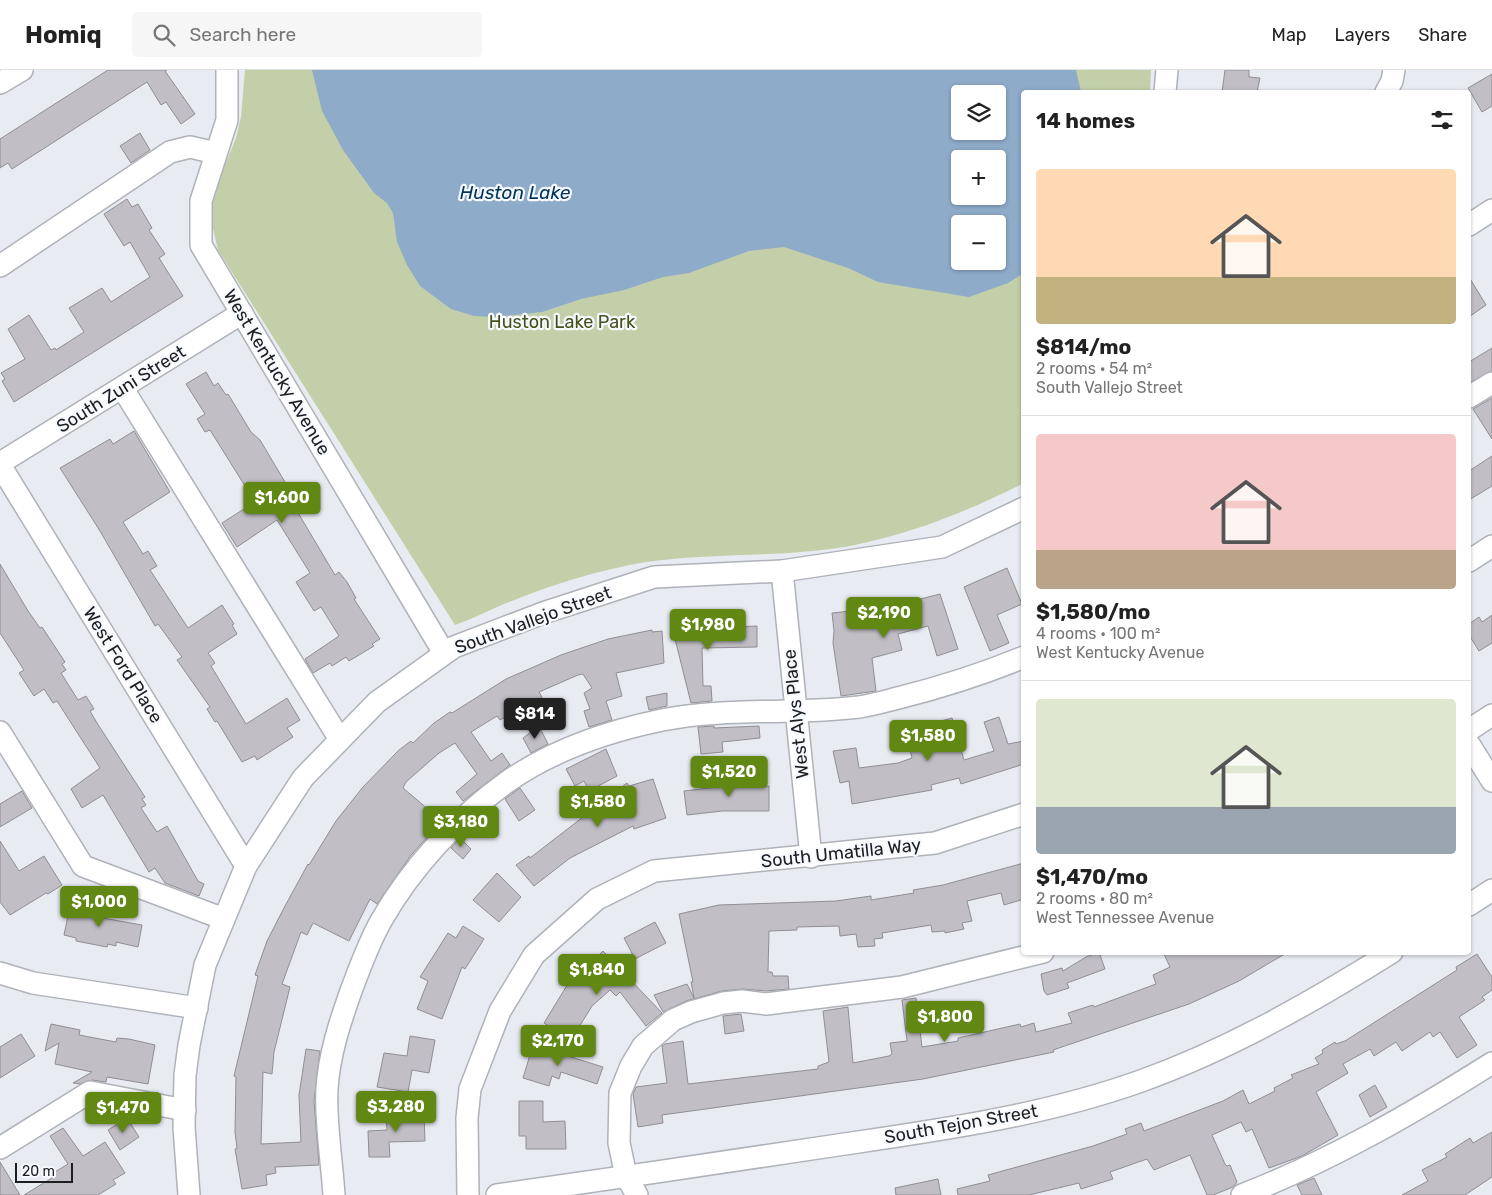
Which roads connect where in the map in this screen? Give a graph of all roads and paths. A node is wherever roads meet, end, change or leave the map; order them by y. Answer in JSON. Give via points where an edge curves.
{"nodes":[{"id":1,"x":22,"y":70,"type":"edge"},
{"id":2,"x":227,"y":70,"type":"edge"},
{"id":3,"x":1167,"y":70,"type":"edge"},
{"id":4,"x":1394,"y":70,"type":"edge"},
{"id":5,"x":0,"y":83,"type":"edge"},
{"id":6,"x":1165,"y":90,"type":"edge"},
{"id":7,"x":1387,"y":90,"type":"edge"},
{"id":8,"x":216,"y":153,"type":"junction"},
{"id":9,"x":1492,"y":210,"type":"edge"},
{"id":10,"x":1471,"y":224,"type":"edge"},
{"id":11,"x":0,"y":266,"type":"edge"},
{"id":12,"x":242,"y":313,"type":"junction"},
{"id":13,"x":1492,"y":382,"type":"edge"},
{"id":14,"x":123,"y":389,"type":"junction"},
{"id":15,"x":1471,"y":396,"type":"edge"},
{"id":16,"x":0,"y":464,"type":"edge"},
{"id":17,"x":1021,"y":509,"type":"edge"},
{"id":18,"x":1492,"y":546,"type":"edge"},
{"id":19,"x":1471,"y":559,"type":"edge"},
{"id":20,"x":782,"y":571,"type":"junction"},
{"id":21,"x":444,"y":653,"type":"junction"},
{"id":22,"x":1021,"y":658,"type":"edge"},
{"id":23,"x":796,"y":712,"type":"junction"},
{"id":24,"x":1492,"y":715,"type":"edge"},
{"id":25,"x":1471,"y":729,"type":"edge"},
{"id":26,"x":0,"y":732,"type":"edge"},
{"id":27,"x":339,"y":738,"type":"junction"},
{"id":28,"x":1471,"y":747,"type":"edge"},
{"id":29,"x":1492,"y":781,"type":"edge"},
{"id":30,"x":1021,"y":815,"type":"edge"},
{"id":31,"x":810,"y":857,"type":"junction"},
{"id":32,"x":246,"y":866,"type":"junction"},
{"id":33,"x":1492,"y":890,"type":"edge"},
{"id":34,"x":1471,"y":904,"type":"edge"},
{"id":35,"x":224,"y":919,"type":"junction"},
{"id":36,"x":1031,"y":955,"type":"edge"},
{"id":37,"x":1387,"y":955,"type":"edge"},
{"id":38,"x":2,"y":976,"type":"edge"},
{"id":39,"x":197,"y":1008,"type":"junction"},
{"id":40,"x":1492,"y":1063,"type":"edge"},
{"id":41,"x":184,"y":1110,"type":"junction"},
{"id":42,"x":0,"y":1148,"type":"edge"},
{"id":43,"x":626,"y":1176,"type":"junction"},
{"id":44,"x":189,"y":1195,"type":"edge"},
{"id":45,"x":334,"y":1195,"type":"edge"},
{"id":46,"x":468,"y":1195,"type":"edge"},
{"id":47,"x":498,"y":1195,"type":"edge"},
{"id":48,"x":637,"y":1195,"type":"edge"},
{"id":49,"x":1242,"y":1195,"type":"edge"}],
"edges":[{"from":1,"to":5,"type":"street"},
{"from":2,"to":8,"type":"street","name":"West Kentucky Avenue","via":[[227,120]]},
{"from":3,"to":6,"type":"street"},
{"from":4,"to":7,"type":"street"},
{"from":8,"to":11,"type":"street","via":[[190,146],[170,152]]},
{"from":8,"to":12,"type":"street","name":"West Kentucky Avenue","via":[[201,201],[201,245]]},
{"from":9,"to":10,"type":"street"},
{"from":12,"to":14,"type":"street","name":"South Zuni Street"},
{"from":12,"to":21,"type":"street","name":"West Kentucky Avenue"},
{"from":13,"to":15,"type":"street"},
{"from":14,"to":16,"type":"street","name":"South Zuni Street"},
{"from":14,"to":27,"type":"street"},
{"from":16,"to":32,"type":"street","name":"West Ford Place"},
{"from":17,"to":20,"type":"street","name":"South Vallejo Street","via":[[942,547]]},
{"from":18,"to":19,"type":"street"},
{"from":20,"to":21,"type":"street","name":"South Vallejo Street","via":[[654,577],[543,613]]},
{"from":20,"to":23,"type":"street","name":"West Alys Place"},
{"from":21,"to":27,"type":"street","name":"South Vallejo Street","via":[[377,702]]},
{"from":22,"to":23,"type":"street","via":[[968,679],[862,707]]},
{"from":23,"to":31,"type":"street","name":"West Alys Place"},
{"from":23,"to":45,"type":"street","via":[[699,715],[662,720],[579,746],[507,782],[432,851],[381,921],[337,1030],[327,1089]]},
{"from":24,"to":25,"type":"street"},
{"from":26,"to":35,"type":"street","via":[[83,866]]},
{"from":27,"to":32,"type":"street","name":"South Vallejo Street","via":[[303,778]]},
{"from":28,"to":29,"type":"street"},
{"from":30,"to":31,"type":"street","name":"South Umatilla Way","via":[[935,844]]},
{"from":31,"to":46,"type":"street","name":"South Umatilla Way","via":[[654,870],[597,898],[534,955],[500,1011],[470,1089]]},
{"from":32,"to":35,"type":"street","name":"South Vallejo Street"},
{"from":33,"to":34,"type":"street"},
{"from":35,"to":39,"type":"street","name":"South Vallejo Street","via":[[205,965]]},
{"from":36,"to":43,"type":"street","via":[[902,988],[766,1004],[742,1001],[691,1012],[673,1020],[642,1046],[620,1093],[619,1143]]},
{"from":37,"to":43,"type":"street","name":"South Tejon Street","via":[[1333,990],[1232,1044],[1101,1094],[978,1124]]},
{"from":38,"to":39,"type":"street"},
{"from":39,"to":41,"type":"street","name":"South Vallejo Street","via":[[189,1045]]},
{"from":40,"to":49,"type":"street","via":[[1427,1104],[1340,1150]]},
{"from":41,"to":42,"type":"street","via":[[90,1092]]},
{"from":41,"to":44,"type":"street","name":"South Vallejo Street"},
{"from":43,"to":47,"type":"street","name":"South Tejon Street"},
{"from":43,"to":48,"type":"street"}]}
